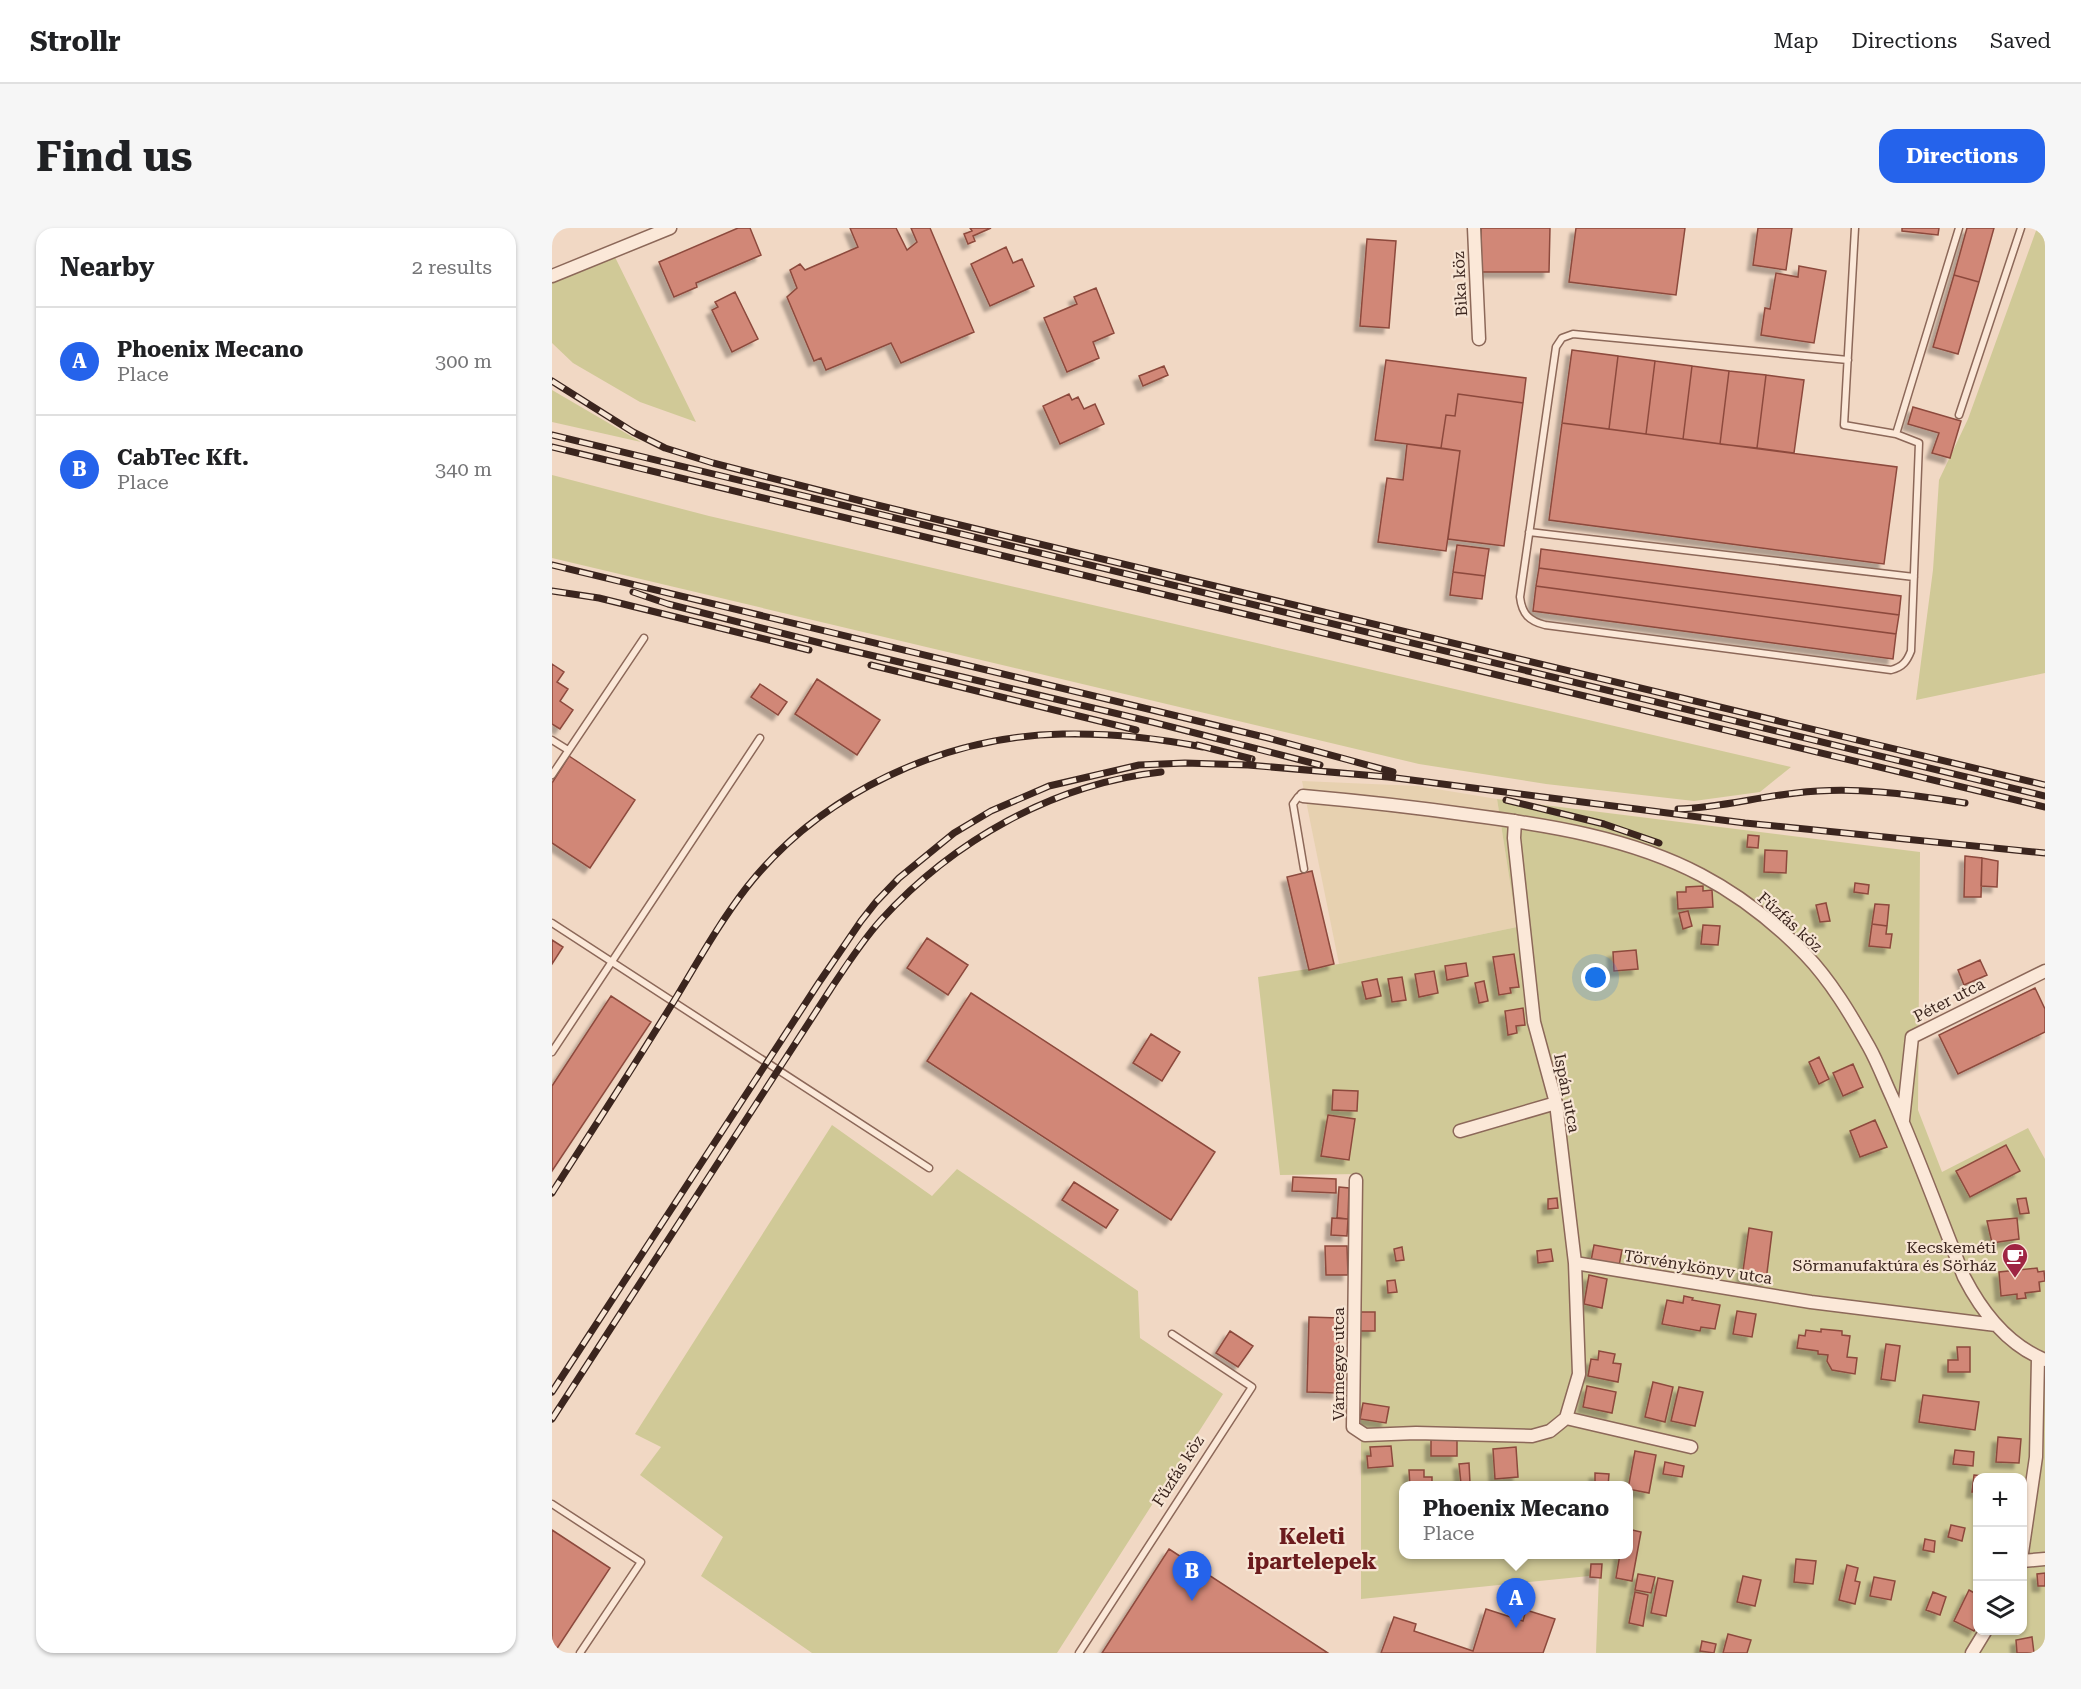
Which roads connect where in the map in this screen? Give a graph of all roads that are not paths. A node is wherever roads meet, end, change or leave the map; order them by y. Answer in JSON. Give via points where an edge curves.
{"nodes":[{"id":1,"x":670,"y":228,"type":"edge"},
{"id":2,"x":1474,"y":228,"type":"edge"},
{"id":3,"x":1855,"y":228,"type":"edge"},
{"id":4,"x":1959,"y":228,"type":"edge"},
{"id":5,"x":2021,"y":228,"type":"edge"},
{"id":6,"x":552,"y":276,"type":"edge"},
{"id":7,"x":1479,"y":339,"type":"dead end"},
{"id":8,"x":1848,"y":360,"type":"junction"},
{"id":9,"x":1959,"y":415,"type":"dead end"},
{"id":10,"x":1896,"y":434,"type":"junction"},
{"id":11,"x":1529,"y":532,"type":"junction"},
{"id":12,"x":1914,"y":577,"type":"junction"},
{"id":13,"x":644,"y":638,"type":"dead end"},
{"id":14,"x":760,"y":738,"type":"dead end"},
{"id":15,"x":552,"y":740,"type":"edge"},
{"id":16,"x":567,"y":750,"type":"junction"},
{"id":17,"x":552,"y":776,"type":"edge"},
{"id":18,"x":1303,"y":796,"type":"joint"},
{"id":19,"x":1515,"y":821,"type":"junction"},
{"id":20,"x":1304,"y":869,"type":"dead end"},
{"id":21,"x":552,"y":923,"type":"edge"},
{"id":22,"x":612,"y":962,"type":"junction"},
{"id":23,"x":2045,"y":971,"type":"edge"},
{"id":24,"x":552,"y":1052,"type":"edge"},
{"id":25,"x":1556,"y":1103,"type":"junction"},
{"id":26,"x":1903,"y":1122,"type":"junction"},
{"id":27,"x":1460,"y":1131,"type":"dead end"},
{"id":28,"x":929,"y":1168,"type":"dead end"},
{"id":29,"x":1356,"y":1180,"type":"dead end"},
{"id":30,"x":1575,"y":1263,"type":"junction"},
{"id":31,"x":1996,"y":1324,"type":"junction"},
{"id":32,"x":1172,"y":1334,"type":"dead end"},
{"id":33,"x":2042,"y":1359,"type":"edge"},
{"id":34,"x":1566,"y":1418,"type":"junction"},
{"id":35,"x":1691,"y":1447,"type":"dead end"},
{"id":36,"x":552,"y":1504,"type":"edge"},
{"id":37,"x":2026,"y":1527,"type":"edge"},
{"id":38,"x":2045,"y":1559,"type":"edge"},
{"id":39,"x":2027,"y":1560,"type":"edge"},
{"id":40,"x":1983,"y":1635,"type":"edge"},
{"id":41,"x":580,"y":1653,"type":"edge"},
{"id":42,"x":1079,"y":1653,"type":"edge"},
{"id":43,"x":1972,"y":1653,"type":"edge"}],
"edges":[{"from":1,"to":6,"type":"street"},
{"from":2,"to":7,"type":"street","name":"Bika köz"},
{"from":3,"to":8,"type":"lane"},
{"from":4,"to":10,"type":"lane"},
{"from":5,"to":9,"type":"lane"},
{"from":8,"to":10,"type":"lane","via":[[1844,425]]},
{"from":8,"to":11,"type":"lane","via":[[1567,335],[1556,348]]},
{"from":10,"to":12,"type":"lane","via":[[1919,443]]},
{"from":11,"to":12,"type":"lane"},
{"from":11,"to":12,"type":"lane","via":[[1520,597],[1523,611],[1536,623],[1891,670],[1900,667],[1911,651]]},
{"from":13,"to":16,"type":"lane"},
{"from":14,"to":22,"type":"lane"},
{"from":15,"to":16,"type":"lane"},
{"from":16,"to":17,"type":"lane"},
{"from":18,"to":19,"type":"street","name":"Fűzfás köz"},
{"from":18,"to":20,"type":"lane","via":[[1293,804]]},
{"from":19,"to":25,"type":"street","name":"Ispán utca","via":[[1534,1022]]},
{"from":19,"to":26,"type":"street","name":"Fűzfás köz","via":[[1611,841],[1670,861],[1700,874],[1766,919],[1807,956],[1837,994],[1871,1050]]},
{"from":21,"to":22,"type":"lane"},
{"from":22,"to":24,"type":"lane"},
{"from":22,"to":28,"type":"lane"},
{"from":23,"to":26,"type":"street","name":"Péter utca","via":[[1912,1037]]},
{"from":25,"to":27,"type":"street"},
{"from":25,"to":30,"type":"street","name":"Ispán utca"},
{"from":26,"to":31,"type":"street","name":"Fűzfás köz","via":[[1964,1277]]},
{"from":29,"to":34,"type":"street","name":"Vármegye utca","via":[[1353,1427],[1365,1435],[1532,1436],[1550,1431]]},
{"from":30,"to":31,"type":"street","name":"Törvénykönyv utca","via":[[1811,1302]]},
{"from":30,"to":34,"type":"street","name":"Ispán utca","via":[[1579,1374]]},
{"from":31,"to":33,"type":"street","name":"Fűzfás köz"},
{"from":32,"to":42,"type":"lane","name":"Fűzfás köz","via":[[1252,1387]]},
{"from":33,"to":37,"type":"street","via":[[2036,1456]]},
{"from":34,"to":35,"type":"street"},
{"from":36,"to":41,"type":"lane","via":[[641,1562]]},
{"from":38,"to":39,"type":"street"},
{"from":40,"to":43,"type":"street"}]}
